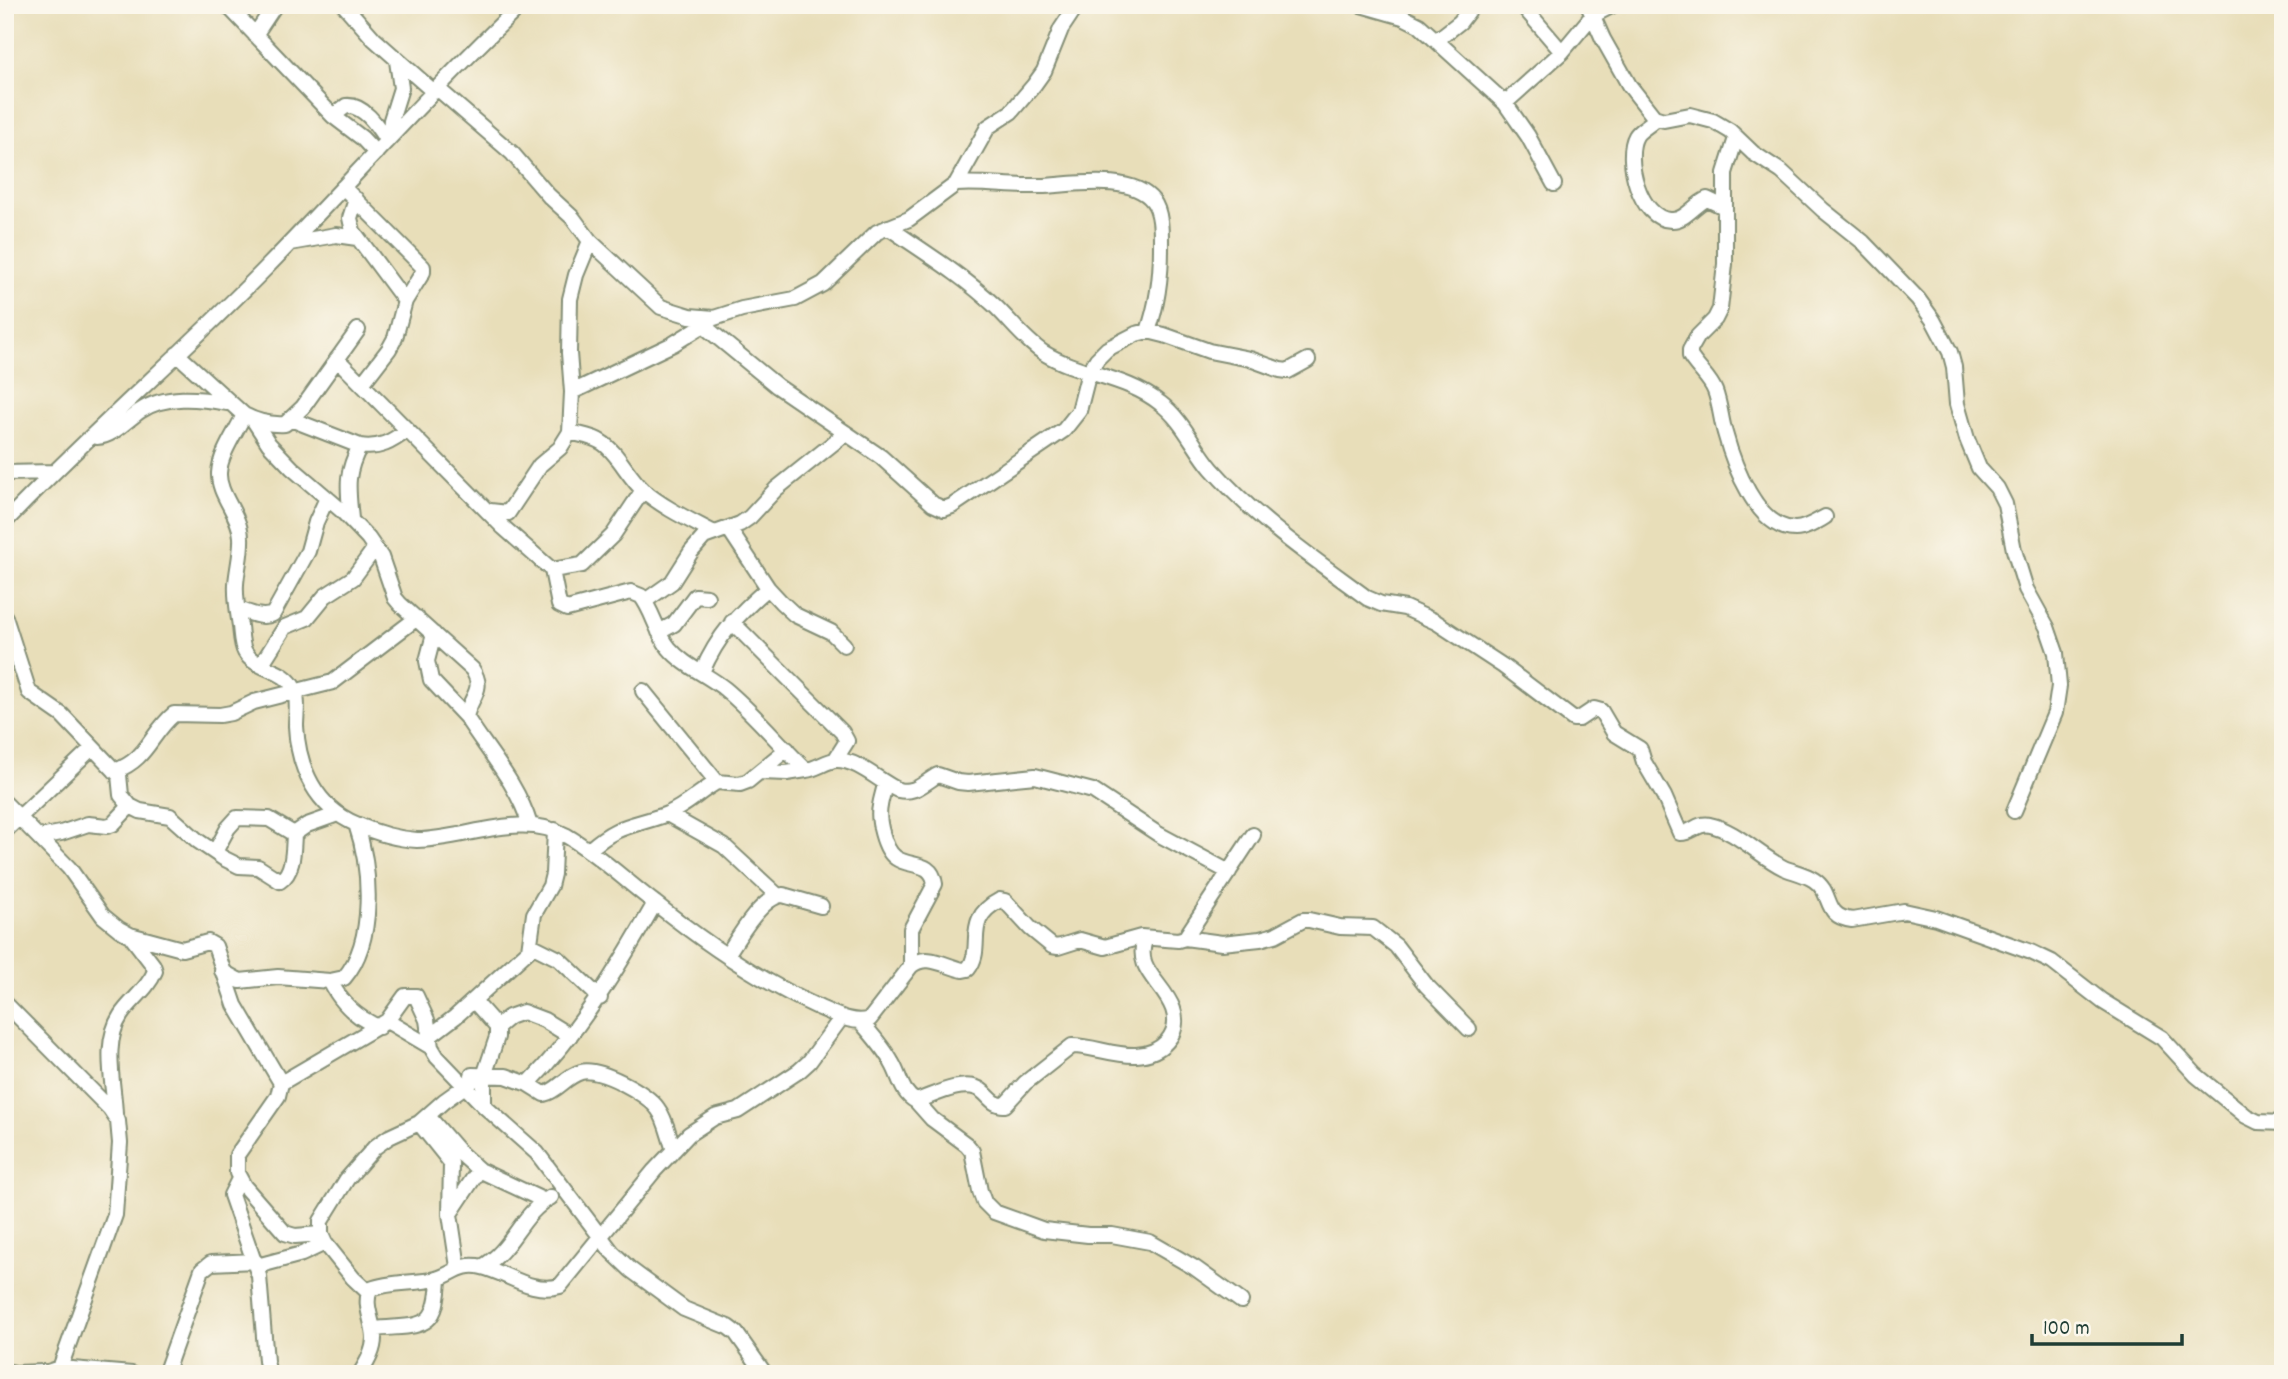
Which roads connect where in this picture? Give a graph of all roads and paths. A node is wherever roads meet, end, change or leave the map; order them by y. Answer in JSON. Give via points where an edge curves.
{"nodes":[{"id":1,"x":227,"y":5,"type":"edge"},
{"id":2,"x":275,"y":5,"type":"edge"},
{"id":3,"x":344,"y":5,"type":"edge"},
{"id":4,"x":521,"y":5,"type":"edge"},
{"id":5,"x":1077,"y":5,"type":"edge"},
{"id":6,"x":1361,"y":5,"type":"edge"},
{"id":7,"x":1473,"y":5,"type":"edge"},
{"id":8,"x":1522,"y":5,"type":"edge"},
{"id":9,"x":1613,"y":5,"type":"edge"},
{"id":10,"x":1590,"y":10,"type":"edge"},
{"id":11,"x":255,"y":34,"type":"junction"},
{"id":12,"x":1437,"y":40,"type":"junction"},
{"id":13,"x":1562,"y":52,"type":"junction"},
{"id":14,"x":397,"y":61,"type":"junction"},
{"id":15,"x":435,"y":90,"type":"junction"},
{"id":16,"x":1505,"y":103,"type":"junction"},
{"id":17,"x":333,"y":116,"type":"junction"},
{"id":18,"x":1656,"y":118,"type":"junction"},
{"id":19,"x":1736,"y":138,"type":"junction"},
{"id":20,"x":388,"y":139,"type":"junction"},
{"id":21,"x":376,"y":153,"type":"junction"},
{"id":22,"x":956,"y":184,"type":"junction"},
{"id":23,"x":1554,"y":184,"type":"dead end"},
{"id":24,"x":343,"y":187,"type":"junction"},
{"id":25,"x":356,"y":199,"type":"junction"},
{"id":26,"x":1724,"y":207,"type":"junction"},
{"id":27,"x":888,"y":226,"type":"junction"},
{"id":28,"x":357,"y":238,"type":"junction"},
{"id":29,"x":590,"y":242,"type":"junction"},
{"id":30,"x":290,"y":243,"type":"junction"},
{"id":31,"x":408,"y":295,"type":"junction"},
{"id":32,"x":709,"y":322,"type":"junction"},
{"id":33,"x":358,"y":330,"type":"dead end"},
{"id":34,"x":1148,"y":331,"type":"junction"},
{"id":35,"x":177,"y":354,"type":"junction"},
{"id":36,"x":337,"y":359,"type":"junction"},
{"id":37,"x":1308,"y":360,"type":"dead end"},
{"id":38,"x":1089,"y":372,"type":"junction"},
{"id":39,"x":362,"y":384,"type":"junction"},
{"id":40,"x":572,"y":393,"type":"junction"},
{"id":41,"x":231,"y":404,"type":"junction"},
{"id":42,"x":125,"y":406,"type":"junction"},
{"id":43,"x":140,"y":411,"type":"junction"},
{"id":44,"x":249,"y":418,"type":"junction"},
{"id":45,"x":293,"y":420,"type":"junction"},
{"id":46,"x":407,"y":430,"type":"junction"},
{"id":47,"x":570,"y":432,"type":"junction"},
{"id":48,"x":846,"y":433,"type":"junction"},
{"id":49,"x":92,"y":436,"type":"junction"},
{"id":50,"x":360,"y":446,"type":"junction"},
{"id":51,"x":53,"y":472,"type":"junction"},
{"id":52,"x":5,"y":473,"type":"edge"},
{"id":53,"x":347,"y":482,"type":"junction"},
{"id":54,"x":643,"y":491,"type":"junction"},
{"id":55,"x":323,"y":495,"type":"junction"},
{"id":56,"x":1825,"y":517,"type":"dead end"},
{"id":57,"x":351,"y":519,"type":"junction"},
{"id":58,"x":506,"y":520,"type":"junction"},
{"id":59,"x":5,"y":522,"type":"edge"},
{"id":60,"x":729,"y":529,"type":"junction"},
{"id":61,"x":714,"y":533,"type":"junction"},
{"id":62,"x":375,"y":548,"type":"junction"},
{"id":63,"x":552,"y":570,"type":"junction"},
{"id":64,"x":672,"y":582,"type":"junction"},
{"id":65,"x":768,"y":588,"type":"junction"},
{"id":66,"x":707,"y":597,"type":"dead end"},
{"id":67,"x":691,"y":600,"type":"junction"},
{"id":68,"x":645,"y":601,"type":"junction"},
{"id":69,"x":400,"y":604,"type":"junction"},
{"id":70,"x":238,"y":609,"type":"junction"},
{"id":71,"x":5,"y":617,"type":"edge"},
{"id":72,"x":417,"y":618,"type":"junction"},
{"id":73,"x":732,"y":622,"type":"junction"},
{"id":74,"x":401,"y":629,"type":"junction"},
{"id":75,"x":659,"y":632,"type":"junction"},
{"id":76,"x":434,"y":634,"type":"junction"},
{"id":77,"x":844,"y":645,"type":"dead end"},
{"id":78,"x":261,"y":665,"type":"junction"},
{"id":79,"x":702,"y":672,"type":"junction"},
{"id":80,"x":643,"y":691,"type":"dead end"},
{"id":81,"x":296,"y":692,"type":"junction"},
{"id":82,"x":466,"y":717,"type":"junction"},
{"id":83,"x":92,"y":748,"type":"junction"},
{"id":84,"x":787,"y":749,"type":"junction"},
{"id":85,"x":835,"y":760,"type":"junction"},
{"id":86,"x":806,"y":770,"type":"junction"},
{"id":87,"x":115,"y":771,"type":"junction"},
{"id":88,"x":761,"y":772,"type":"junction"},
{"id":89,"x":717,"y":782,"type":"junction"},
{"id":90,"x":885,"y":783,"type":"junction"},
{"id":91,"x":5,"y":803,"type":"edge"},
{"id":92,"x":130,"y":806,"type":"junction"},
{"id":93,"x":2014,"y":811,"type":"dead end"},
{"id":94,"x":338,"y":814,"type":"junction"},
{"id":95,"x":667,"y":814,"type":"junction"},
{"id":96,"x":19,"y":817,"type":"junction"},
{"id":97,"x":356,"y":824,"type":"junction"},
{"id":98,"x":530,"y":825,"type":"junction"},
{"id":99,"x":555,"y":830,"type":"junction"},
{"id":100,"x":5,"y":831,"type":"edge"},
{"id":101,"x":294,"y":834,"type":"junction"},
{"id":102,"x":1254,"y":835,"type":"dead end"},
{"id":103,"x":40,"y":837,"type":"junction"},
{"id":104,"x":589,"y":850,"type":"junction"},
{"id":105,"x":215,"y":852,"type":"junction"},
{"id":106,"x":1229,"y":872,"type":"junction"},
{"id":107,"x":777,"y":895,"type":"junction"},
{"id":108,"x":655,"y":903,"type":"junction"},
{"id":109,"x":821,"y":906,"type":"dead end"},
{"id":110,"x":130,"y":935,"type":"junction"},
{"id":111,"x":1185,"y":938,"type":"junction"},
{"id":112,"x":1143,"y":944,"type":"junction"},
{"id":113,"x":531,"y":945,"type":"junction"},
{"id":114,"x":727,"y":955,"type":"junction"},
{"id":115,"x":914,"y":958,"type":"junction"},
{"id":116,"x":222,"y":971,"type":"junction"},
{"id":117,"x":330,"y":981,"type":"junction"},
{"id":118,"x":600,"y":998,"type":"junction"},
{"id":119,"x":474,"y":1000,"type":"junction"},
{"id":120,"x":5,"y":1003,"type":"edge"},
{"id":121,"x":842,"y":1017,"type":"junction"},
{"id":122,"x":862,"y":1022,"type":"junction"},
{"id":123,"x":383,"y":1024,"type":"junction"},
{"id":124,"x":497,"y":1027,"type":"junction"},
{"id":125,"x":1469,"y":1029,"type":"dead end"},
{"id":126,"x":570,"y":1036,"type":"junction"},
{"id":127,"x":431,"y":1042,"type":"junction"},
{"id":128,"x":448,"y":1067,"type":"junction"},
{"id":129,"x":481,"y":1076,"type":"junction"},
{"id":130,"x":281,"y":1083,"type":"junction"},
{"id":131,"x":528,"y":1084,"type":"junction"},
{"id":132,"x":464,"y":1086,"type":"junction"},
{"id":133,"x":916,"y":1101,"type":"junction"},
{"id":134,"x":484,"y":1106,"type":"junction"},
{"id":135,"x":115,"y":1114,"type":"junction"},
{"id":136,"x":423,"y":1119,"type":"junction"},
{"id":137,"x":2283,"y":1123,"type":"edge"},
{"id":138,"x":674,"y":1150,"type":"junction"},
{"id":139,"x":479,"y":1170,"type":"junction"},
{"id":140,"x":239,"y":1179,"type":"junction"},
{"id":141,"x":565,"y":1190,"type":"junction"},
{"id":142,"x":545,"y":1200,"type":"junction"},
{"id":143,"x":450,"y":1213,"type":"junction"},
{"id":144,"x":599,"y":1237,"type":"junction"},
{"id":145,"x":323,"y":1238,"type":"junction"},
{"id":146,"x":256,"y":1263,"type":"junction"},
{"id":147,"x":457,"y":1267,"type":"junction"},
{"id":148,"x":482,"y":1267,"type":"junction"},
{"id":149,"x":439,"y":1278,"type":"junction"},
{"id":150,"x":368,"y":1293,"type":"junction"},
{"id":151,"x":1241,"y":1301,"type":"dead end"},
{"id":152,"x":373,"y":1329,"type":"junction"},
{"id":153,"x":61,"y":1368,"type":"junction"},
{"id":154,"x":5,"y":1371,"type":"edge"},
{"id":155,"x":16,"y":1373,"type":"edge"},
{"id":156,"x":43,"y":1373,"type":"edge"},
{"id":157,"x":132,"y":1374,"type":"edge"},
{"id":158,"x":165,"y":1374,"type":"edge"},
{"id":159,"x":269,"y":1374,"type":"edge"},
{"id":160,"x":360,"y":1374,"type":"edge"},
{"id":161,"x":765,"y":1374,"type":"edge"}],
"edges":[{"from":1,"to":11,"type":"street"},
{"from":2,"to":11,"type":"street"},
{"from":3,"to":14,"type":"street"},
{"from":4,"to":15,"type":"street"},
{"from":5,"to":22,"type":"street","via":[[1061,29],[1044,71],[1011,113],[988,127]]},
{"from":6,"to":12,"type":"street","via":[[1411,20]]},
{"from":7,"to":12,"type":"street"},
{"from":8,"to":13,"type":"street"},
{"from":9,"to":10,"type":"street"},
{"from":10,"to":13,"type":"street"},
{"from":10,"to":18,"type":"street","via":[[1629,85]]},
{"from":11,"to":17,"type":"street"},
{"from":12,"to":16,"type":"street"},
{"from":13,"to":16,"type":"street"},
{"from":14,"to":15,"type":"street"},
{"from":14,"to":20,"type":"street","via":[[401,88]]},
{"from":15,"to":20,"type":"street"},
{"from":15,"to":29,"type":"street","via":[[512,153]]},
{"from":16,"to":23,"type":"street"},
{"from":17,"to":20,"type":"street","via":[[346,106],[355,106]]},
{"from":17,"to":21,"type":"street"},
{"from":18,"to":19,"type":"street","via":[[1700,116],[1722,125]]},
{"from":18,"to":26,"type":"street","via":[[1634,140],[1635,181],[1642,202],[1666,220],[1680,219],[1707,200]]},
{"from":19,"to":26,"type":"street","via":[[1725,173]]},
{"from":19,"to":93,"type":"street","via":[[1863,242],[1918,299],[1950,352],[1967,439],[1983,474],[2001,495],[2026,589],[2048,626],[2056,653],[2059,686],[2055,713]]},
{"from":20,"to":21,"type":"street"},
{"from":21,"to":24,"type":"street"},
{"from":22,"to":27,"type":"street","via":[[909,219]]},
{"from":22,"to":34,"type":"street","via":[[1040,186],[1098,181],[1153,200],[1161,240],[1160,293]]},
{"from":24,"to":25,"type":"street"},
{"from":24,"to":30,"type":"street"},
{"from":25,"to":28,"type":"street","via":[[350,224]]},
{"from":25,"to":31,"type":"street","via":[[423,267]]},
{"from":26,"to":56,"type":"street","via":[[1720,309],[1692,344],[1690,356],[1715,391],[1726,438],[1758,508],[1774,522],[1794,529]]},
{"from":27,"to":32,"type":"street","via":[[813,290]]},
{"from":27,"to":38,"type":"street","via":[[967,282],[1042,351]]},
{"from":28,"to":30,"type":"street","via":[[335,235]]},
{"from":28,"to":31,"type":"street"},
{"from":29,"to":32,"type":"street","via":[[661,307]]},
{"from":29,"to":40,"type":"street","via":[[570,299]]},
{"from":30,"to":35,"type":"street"},
{"from":31,"to":39,"type":"street","via":[[395,338]]},
{"from":32,"to":40,"type":"street"},
{"from":32,"to":48,"type":"street","via":[[777,386]]},
{"from":33,"to":36,"type":"street"},
{"from":34,"to":37,"type":"street","via":[[1280,370],[1288,371]]},
{"from":34,"to":38,"type":"street","via":[[1107,349]]},
{"from":35,"to":41,"type":"street"},
{"from":35,"to":42,"type":"street"},
{"from":36,"to":39,"type":"street"},
{"from":36,"to":45,"type":"street"},
{"from":38,"to":48,"type":"street","via":[[1079,411],[1064,430],[944,509]]},
{"from":38,"to":137,"type":"street","via":[[1135,387],[1163,405],[1213,470],[1262,518],[1367,598],[1436,622],[1573,719],[1594,709],[1601,711],[1614,733],[1640,748],[1680,833],[1709,824],[1730,835],[1816,881],[1826,893],[1830,909],[1844,919],[1904,911],[1936,918],[2052,962],[2102,1001],[2162,1038],[2196,1075],[2246,1116]]},
{"from":39,"to":46,"type":"street"},
{"from":40,"to":47,"type":"street"},
{"from":41,"to":43,"type":"street","via":[[169,400]]},
{"from":41,"to":44,"type":"street"},
{"from":42,"to":43,"type":"street"},
{"from":42,"to":49,"type":"street"},
{"from":43,"to":49,"type":"street","via":[[107,434]]},
{"from":44,"to":45,"type":"street","via":[[273,425]]},
{"from":44,"to":55,"type":"street","via":[[269,444]]},
{"from":44,"to":70,"type":"street","via":[[219,471],[242,537]]},
{"from":45,"to":50,"type":"street"},
{"from":46,"to":50,"type":"street","via":[[385,445]]},
{"from":46,"to":58,"type":"street","via":[[490,512]]},
{"from":47,"to":54,"type":"street","via":[[605,444]]},
{"from":47,"to":58,"type":"street","via":[[540,465]]},
{"from":48,"to":60,"type":"street","via":[[776,489],[750,517]]},
{"from":49,"to":51,"type":"street"},
{"from":50,"to":53,"type":"street"},
{"from":51,"to":52,"type":"street"},
{"from":51,"to":59,"type":"street"},
{"from":53,"to":55,"type":"street"},
{"from":53,"to":57,"type":"street"},
{"from":54,"to":61,"type":"street"},
{"from":54,"to":63,"type":"street","via":[[612,535],[582,565]]},
{"from":55,"to":57,"type":"street"},
{"from":55,"to":70,"type":"street","via":[[308,551],[274,614],[258,616]]},
{"from":57,"to":62,"type":"street"},
{"from":58,"to":63,"type":"street"},
{"from":60,"to":61,"type":"street"},
{"from":60,"to":65,"type":"street"},
{"from":61,"to":64,"type":"street","via":[[696,544]]},
{"from":62,"to":69,"type":"street"},
{"from":62,"to":78,"type":"street","via":[[353,578],[333,590],[307,618],[285,628]]},
{"from":63,"to":68,"type":"street","via":[[559,605],[567,609],[631,593]]},
{"from":64,"to":67,"type":"street"},
{"from":64,"to":68,"type":"street"},
{"from":65,"to":73,"type":"street"},
{"from":65,"to":77,"type":"street","via":[[795,615],[831,632]]},
{"from":66,"to":67,"type":"street"},
{"from":67,"to":75,"type":"street","via":[[674,624]]},
{"from":68,"to":75,"type":"street"},
{"from":69,"to":72,"type":"street"},
{"from":69,"to":74,"type":"street"},
{"from":70,"to":78,"type":"street","via":[[245,652]]},
{"from":71,"to":83,"type":"street","via":[[29,692],[62,715]]},
{"from":72,"to":74,"type":"street"},
{"from":72,"to":76,"type":"street"},
{"from":73,"to":79,"type":"street"},
{"from":73,"to":85,"type":"street","via":[[842,732],[846,741]]},
{"from":74,"to":81,"type":"street","via":[[333,682]]},
{"from":75,"to":79,"type":"street","via":[[679,659]]},
{"from":76,"to":82,"type":"street","via":[[427,661],[431,680]]},
{"from":76,"to":82,"type":"street","via":[[478,678],[479,687]]},
{"from":78,"to":81,"type":"street","via":[[290,682]]},
{"from":79,"to":84,"type":"street"},
{"from":80,"to":89,"type":"street"},
{"from":81,"to":87,"type":"street","via":[[220,715],[174,714],[141,757]]},
{"from":81,"to":94,"type":"street","via":[[298,742],[307,777]]},
{"from":82,"to":98,"type":"street","via":[[509,776]]},
{"from":83,"to":87,"type":"street"},
{"from":83,"to":96,"type":"street"},
{"from":84,"to":86,"type":"street"},
{"from":84,"to":88,"type":"street"},
{"from":85,"to":86,"type":"street"},
{"from":85,"to":90,"type":"street"},
{"from":86,"to":88,"type":"street"},
{"from":87,"to":92,"type":"street","via":[[121,780],[121,795]]},
{"from":88,"to":89,"type":"street","via":[[740,784]]},
{"from":89,"to":95,"type":"street"},
{"from":90,"to":106,"type":"street","via":[[907,792],[938,775],[968,783],[1021,776],[1044,778],[1093,791],[1158,834]]},
{"from":90,"to":115,"type":"street","via":[[879,816],[890,853],[903,862],[925,867],[934,877],[911,929]]},
{"from":91,"to":96,"type":"street"},
{"from":92,"to":103,"type":"street","via":[[113,824],[88,824]]},
{"from":92,"to":105,"type":"street","via":[[170,816]]},
{"from":94,"to":97,"type":"street"},
{"from":94,"to":101,"type":"street"},
{"from":95,"to":104,"type":"street","via":[[616,829]]},
{"from":95,"to":107,"type":"street","via":[[724,846]]},
{"from":96,"to":100,"type":"street"},
{"from":96,"to":103,"type":"street"},
{"from":97,"to":98,"type":"street","via":[[416,840]]},
{"from":97,"to":117,"type":"street","via":[[367,863],[363,936],[347,975]]},
{"from":98,"to":99,"type":"street"},
{"from":99,"to":104,"type":"street"},
{"from":99,"to":113,"type":"street","via":[[553,874],[534,914]]},
{"from":101,"to":105,"type":"street","via":[[269,819],[237,818]]},
{"from":101,"to":105,"type":"street","via":[[289,870],[280,881],[258,867],[239,866]]},
{"from":102,"to":106,"type":"street"},
{"from":103,"to":110,"type":"street","via":[[103,916]]},
{"from":104,"to":108,"type":"street"},
{"from":106,"to":111,"type":"street"},
{"from":107,"to":109,"type":"street"},
{"from":107,"to":114,"type":"street","via":[[751,920]]},
{"from":108,"to":114,"type":"street"},
{"from":108,"to":118,"type":"street"},
{"from":110,"to":116,"type":"street","via":[[182,949],[212,943]]},
{"from":110,"to":135,"type":"street","via":[[155,971],[114,1028],[110,1055]]},
{"from":111,"to":112,"type":"street"},
{"from":111,"to":125,"type":"street","via":[[1222,943],[1261,939],[1303,920],[1373,928],[1396,946]]},
{"from":112,"to":115,"type":"street","via":[[1126,941],[1105,947],[1080,940],[1052,946],[1000,900],[978,920],[968,968]]},
{"from":112,"to":133,"type":"street","via":[[1150,976],[1174,1012],[1164,1047],[1136,1055],[1072,1046],[1005,1105],[974,1086]]},
{"from":113,"to":118,"type":"street","via":[[554,955]]},
{"from":113,"to":119,"type":"street"},
{"from":114,"to":121,"type":"street","via":[[772,985]]},
{"from":115,"to":122,"type":"street","via":[[870,1019]]},
{"from":116,"to":117,"type":"street","via":[[240,981],[278,977]]},
{"from":116,"to":130,"type":"street","via":[[234,1004]]},
{"from":117,"to":123,"type":"street","via":[[360,1017]]},
{"from":118,"to":126,"type":"street"},
{"from":119,"to":124,"type":"street"},
{"from":119,"to":127,"type":"street"},
{"from":120,"to":135,"type":"street"},
{"from":121,"to":122,"type":"street"},
{"from":121,"to":138,"type":"street","via":[[799,1071],[738,1111],[702,1124]]},
{"from":122,"to":133,"type":"street"},
{"from":123,"to":127,"type":"street"},
{"from":123,"to":127,"type":"street","via":[[405,996],[416,996]]},
{"from":123,"to":130,"type":"street"},
{"from":124,"to":126,"type":"street","via":[[523,1012]]},
{"from":124,"to":129,"type":"street"},
{"from":126,"to":131,"type":"street"},
{"from":127,"to":128,"type":"street"},
{"from":128,"to":129,"type":"street"},
{"from":128,"to":132,"type":"street"},
{"from":129,"to":131,"type":"street","via":[[506,1076]]},
{"from":129,"to":132,"type":"street"},
{"from":129,"to":134,"type":"street"},
{"from":130,"to":140,"type":"street","via":[[278,1096],[237,1155]]},
{"from":131,"to":138,"type":"street","via":[[544,1094],[579,1073],[613,1079],[658,1108]]},
{"from":132,"to":134,"type":"street"},
{"from":132,"to":136,"type":"street"},
{"from":133,"to":151,"type":"street","via":[[972,1152],[984,1202],[994,1212],[1044,1230],[1150,1242]]},
{"from":134,"to":141,"type":"street","via":[[526,1141]]},
{"from":135,"to":153,"type":"street","via":[[120,1151],[116,1215]]},
{"from":136,"to":139,"type":"street"},
{"from":136,"to":143,"type":"street","via":[[451,1163]]},
{"from":136,"to":145,"type":"street","via":[[389,1137],[360,1163],[321,1221]]},
{"from":138,"to":144,"type":"street"},
{"from":139,"to":142,"type":"street"},
{"from":139,"to":143,"type":"street"},
{"from":140,"to":145,"type":"street","via":[[285,1233]]},
{"from":140,"to":146,"type":"street","via":[[231,1195]]},
{"from":141,"to":142,"type":"street"},
{"from":141,"to":144,"type":"street"},
{"from":142,"to":148,"type":"street","via":[[524,1220],[501,1254]]},
{"from":143,"to":147,"type":"street"},
{"from":144,"to":148,"type":"street","via":[[566,1280],[548,1289]]},
{"from":144,"to":161,"type":"street","via":[[631,1270],[677,1305],[728,1326]]},
{"from":145,"to":146,"type":"street","via":[[302,1254]]},
{"from":145,"to":150,"type":"street"},
{"from":146,"to":158,"type":"street","via":[[219,1261],[202,1270]]},
{"from":146,"to":159,"type":"street"},
{"from":147,"to":148,"type":"street"},
{"from":147,"to":149,"type":"street"},
{"from":149,"to":150,"type":"street","via":[[382,1285]]},
{"from":149,"to":152,"type":"street","via":[[437,1304],[428,1320]]},
{"from":150,"to":152,"type":"street"},
{"from":152,"to":160,"type":"street","via":[[371,1352]]},
{"from":153,"to":156,"type":"street"},
{"from":153,"to":157,"type":"street"},
{"from":154,"to":155,"type":"street"},
{"from":155,"to":156,"type":"street"}]}
